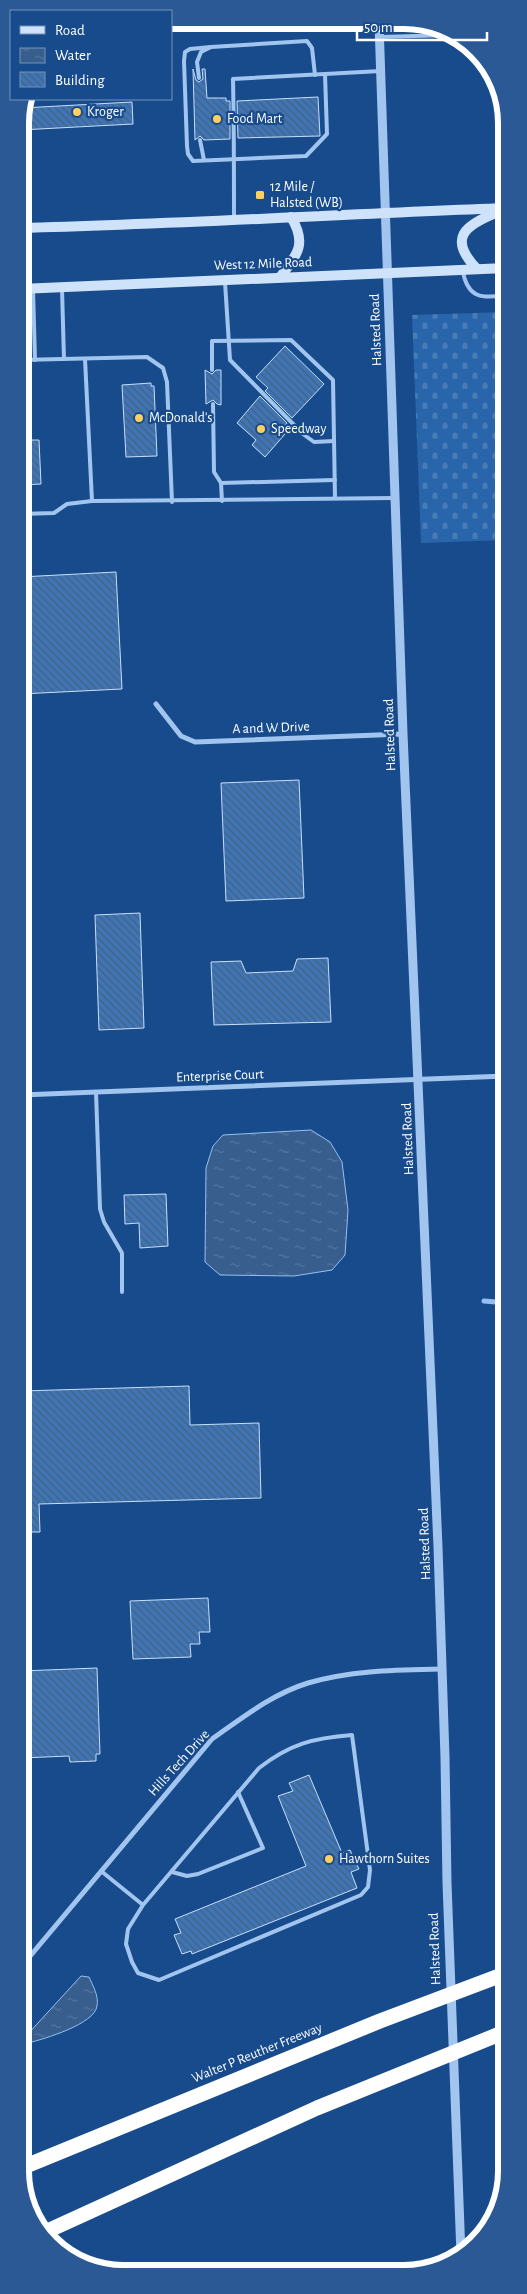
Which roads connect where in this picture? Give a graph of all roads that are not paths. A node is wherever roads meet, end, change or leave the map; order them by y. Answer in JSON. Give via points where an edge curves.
{"nodes":[{"id":1,"x":379,"y":29,"type":"edge"},
{"id":2,"x":438,"y":35,"type":"edge"},
{"id":3,"x":380,"y":37,"type":"junction"},
{"id":4,"x":210,"y":47,"type":"junction"},
{"id":5,"x":381,"y":71,"type":"junction"},
{"id":6,"x":325,"y":74,"type":"junction"},
{"id":7,"x":315,"y":75,"type":"junction"},
{"id":8,"x":198,"y":78,"type":"dead end"},
{"id":9,"x":200,"y":140,"type":"dead end"},
{"id":10,"x":236,"y":159,"type":"junction"},
{"id":11,"x":204,"y":160,"type":"junction"},
{"id":12,"x":498,"y":208,"type":"edge"},
{"id":13,"x":498,"y":211,"type":"edge"},
{"id":14,"x":386,"y":213,"type":"junction"},
{"id":15,"x":291,"y":216,"type":"junction"},
{"id":16,"x":234,"y":220,"type":"junction"},
{"id":17,"x":29,"y":228,"type":"edge"},
{"id":18,"x":498,"y":268,"type":"edge"},
{"id":19,"x":477,"y":269,"type":"junction"},
{"id":20,"x":463,"y":270,"type":"junction"},
{"id":21,"x":388,"y":274,"type":"junction"},
{"id":22,"x":281,"y":276,"type":"junction"},
{"id":23,"x":225,"y":280,"type":"junction"},
{"id":24,"x":62,"y":287,"type":"junction"},
{"id":25,"x":29,"y":289,"type":"edge"},
{"id":26,"x":33,"y":289,"type":"junction"},
{"id":27,"x":498,"y":295,"type":"edge"},
{"id":28,"x":228,"y":341,"type":"junction"},
{"id":29,"x":85,"y":359,"type":"junction"},
{"id":30,"x":29,"y":360,"type":"edge"},
{"id":31,"x":35,"y":360,"type":"junction"},
{"id":32,"x":64,"y":360,"type":"junction"},
{"id":33,"x":212,"y":370,"type":"dead end"},
{"id":34,"x":213,"y":404,"type":"dead end"},
{"id":35,"x":334,"y":440,"type":"junction"},
{"id":36,"x":335,"y":480,"type":"junction"},
{"id":37,"x":221,"y":483,"type":"junction"},
{"id":38,"x":335,"y":498,"type":"junction"},
{"id":39,"x":395,"y":498,"type":"junction"},
{"id":40,"x":92,"y":501,"type":"junction"},
{"id":41,"x":222,"y":501,"type":"junction"},
{"id":42,"x":172,"y":502,"type":"junction"},
{"id":43,"x":29,"y":514,"type":"edge"},
{"id":44,"x":156,"y":704,"type":"dead end"},
{"id":45,"x":404,"y":734,"type":"junction"},
{"id":46,"x":498,"y":1076,"type":"edge"},
{"id":47,"x":420,"y":1080,"type":"junction"},
{"id":48,"x":96,"y":1092,"type":"junction"},
{"id":49,"x":29,"y":1095,"type":"edge"},
{"id":50,"x":122,"y":1292,"type":"dead end"},
{"id":51,"x":443,"y":1669,"type":"junction"},
{"id":52,"x":238,"y":1792,"type":"junction"},
{"id":53,"x":101,"y":1871,"type":"junction"},
{"id":54,"x":172,"y":1872,"type":"junction"},
{"id":55,"x":144,"y":1905,"type":"junction"},
{"id":56,"x":29,"y":1957,"type":"edge"},
{"id":57,"x":498,"y":1976,"type":"edge"},
{"id":58,"x":498,"y":2036,"type":"edge"},
{"id":59,"x":29,"y":2165,"type":"edge"},
{"id":60,"x":50,"y":2230,"type":"edge"},
{"id":61,"x":461,"y":2247,"type":"edge"}],
"edges":[{"from":1,"to":3,"type":"street","name":"Halsted Road"},
{"from":2,"to":3,"type":"lane"},
{"from":3,"to":5,"type":"street","name":"Halsted Road"},
{"from":4,"to":7,"type":"lane","via":[[307,41],[312,48]]},
{"from":4,"to":8,"type":"lane","via":[[201,52]]},
{"from":4,"to":11,"type":"lane","via":[[190,49],[185,52],[184,60],[188,154],[193,161]]},
{"from":5,"to":6,"type":"lane"},
{"from":5,"to":14,"type":"street","name":"Halsted Road"},
{"from":6,"to":7,"type":"lane"},
{"from":6,"to":10,"type":"lane","via":[[327,134],[306,156]]},
{"from":7,"to":10,"type":"lane","via":[[233,79]]},
{"from":9,"to":11,"type":"lane"},
{"from":10,"to":11,"type":"lane"},
{"from":10,"to":16,"type":"lane","via":[[233,172]]},
{"from":12,"to":14,"type":"main road"},
{"from":13,"to":19,"type":"main road","via":[[477,220],[466,229],[461,240],[464,256]]},
{"from":14,"to":15,"type":"main road"},
{"from":14,"to":21,"type":"street","name":"Halsted Road"},
{"from":15,"to":16,"type":"main road"},
{"from":15,"to":22,"type":"main road","via":[[298,228],[300,243],[292,262]]},
{"from":16,"to":17,"type":"main road"},
{"from":18,"to":19,"type":"main road","name":"West 12 Mile Road"},
{"from":19,"to":20,"type":"main road","name":"West 12 Mile Road"},
{"from":20,"to":21,"type":"main road","name":"West 12 Mile Road"},
{"from":20,"to":27,"type":"lane","via":[[471,293]]},
{"from":21,"to":22,"type":"main road","name":"West 12 Mile Road"},
{"from":21,"to":39,"type":"street","name":"Halsted Road"},
{"from":22,"to":23,"type":"main road","name":"West 12 Mile Road"},
{"from":23,"to":24,"type":"main road","name":"West 12 Mile Road"},
{"from":23,"to":28,"type":"lane"},
{"from":24,"to":26,"type":"main road","name":"West 12 Mile Road"},
{"from":24,"to":32,"type":"lane"},
{"from":25,"to":26,"type":"main road","name":"West 12 Mile Road"},
{"from":26,"to":31,"type":"lane"},
{"from":28,"to":33,"type":"lane","via":[[212,341]]},
{"from":28,"to":35,"type":"lane","via":[[230,360],[303,434],[314,442]]},
{"from":28,"to":35,"type":"lane","via":[[291,340],[333,380]]},
{"from":29,"to":32,"type":"lane"},
{"from":29,"to":40,"type":"lane"},
{"from":29,"to":42,"type":"lane","via":[[147,357],[163,368],[167,382]]},
{"from":30,"to":31,"type":"lane"},
{"from":31,"to":32,"type":"lane"},
{"from":34,"to":37,"type":"lane","via":[[214,472]]},
{"from":35,"to":36,"type":"lane"},
{"from":36,"to":37,"type":"lane"},
{"from":36,"to":38,"type":"lane"},
{"from":37,"to":41,"type":"lane"},
{"from":38,"to":39,"type":"lane"},
{"from":38,"to":41,"type":"lane"},
{"from":39,"to":45,"type":"street","name":"Halsted Road"},
{"from":40,"to":42,"type":"lane"},
{"from":40,"to":43,"type":"lane","via":[[67,504],[54,513]]},
{"from":41,"to":42,"type":"lane"},
{"from":44,"to":45,"type":"street","name":"A and W Drive","via":[[181,736],[195,742]]},
{"from":45,"to":47,"type":"street","name":"Halsted Road"},
{"from":46,"to":47,"type":"street","name":"Enterprise Court"},
{"from":47,"to":48,"type":"street","name":"Enterprise Court"},
{"from":47,"to":51,"type":"street","name":"Halsted Road"},
{"from":48,"to":49,"type":"street","name":"Enterprise Court"},
{"from":48,"to":50,"type":"lane","via":[[100,1209],[122,1253]]},
{"from":51,"to":53,"type":"street","name":"Hills Tech Drive","via":[[351,1674],[307,1684],[267,1702],[212,1739]]},
{"from":51,"to":61,"type":"street","name":"Halsted Road","via":[[446,1883]]},
{"from":52,"to":54,"type":"lane"},
{"from":52,"to":54,"type":"lane","via":[[263,1848],[198,1874],[187,1876]]},
{"from":52,"to":55,"type":"lane","via":[[259,1768],[278,1754],[303,1742],[352,1735],[370,1870],[368,1887],[361,1895],[159,1980],[138,1973],[126,1944],[128,1930]]},
{"from":53,"to":55,"type":"lane"},
{"from":53,"to":56,"type":"street","name":"Hills Tech Drive"},
{"from":54,"to":55,"type":"lane"},
{"from":57,"to":59,"type":"highway","name":"Walter P Reuther Freeway","via":[[362,2028]]},
{"from":58,"to":60,"type":"highway","via":[[316,2108]]}]}
